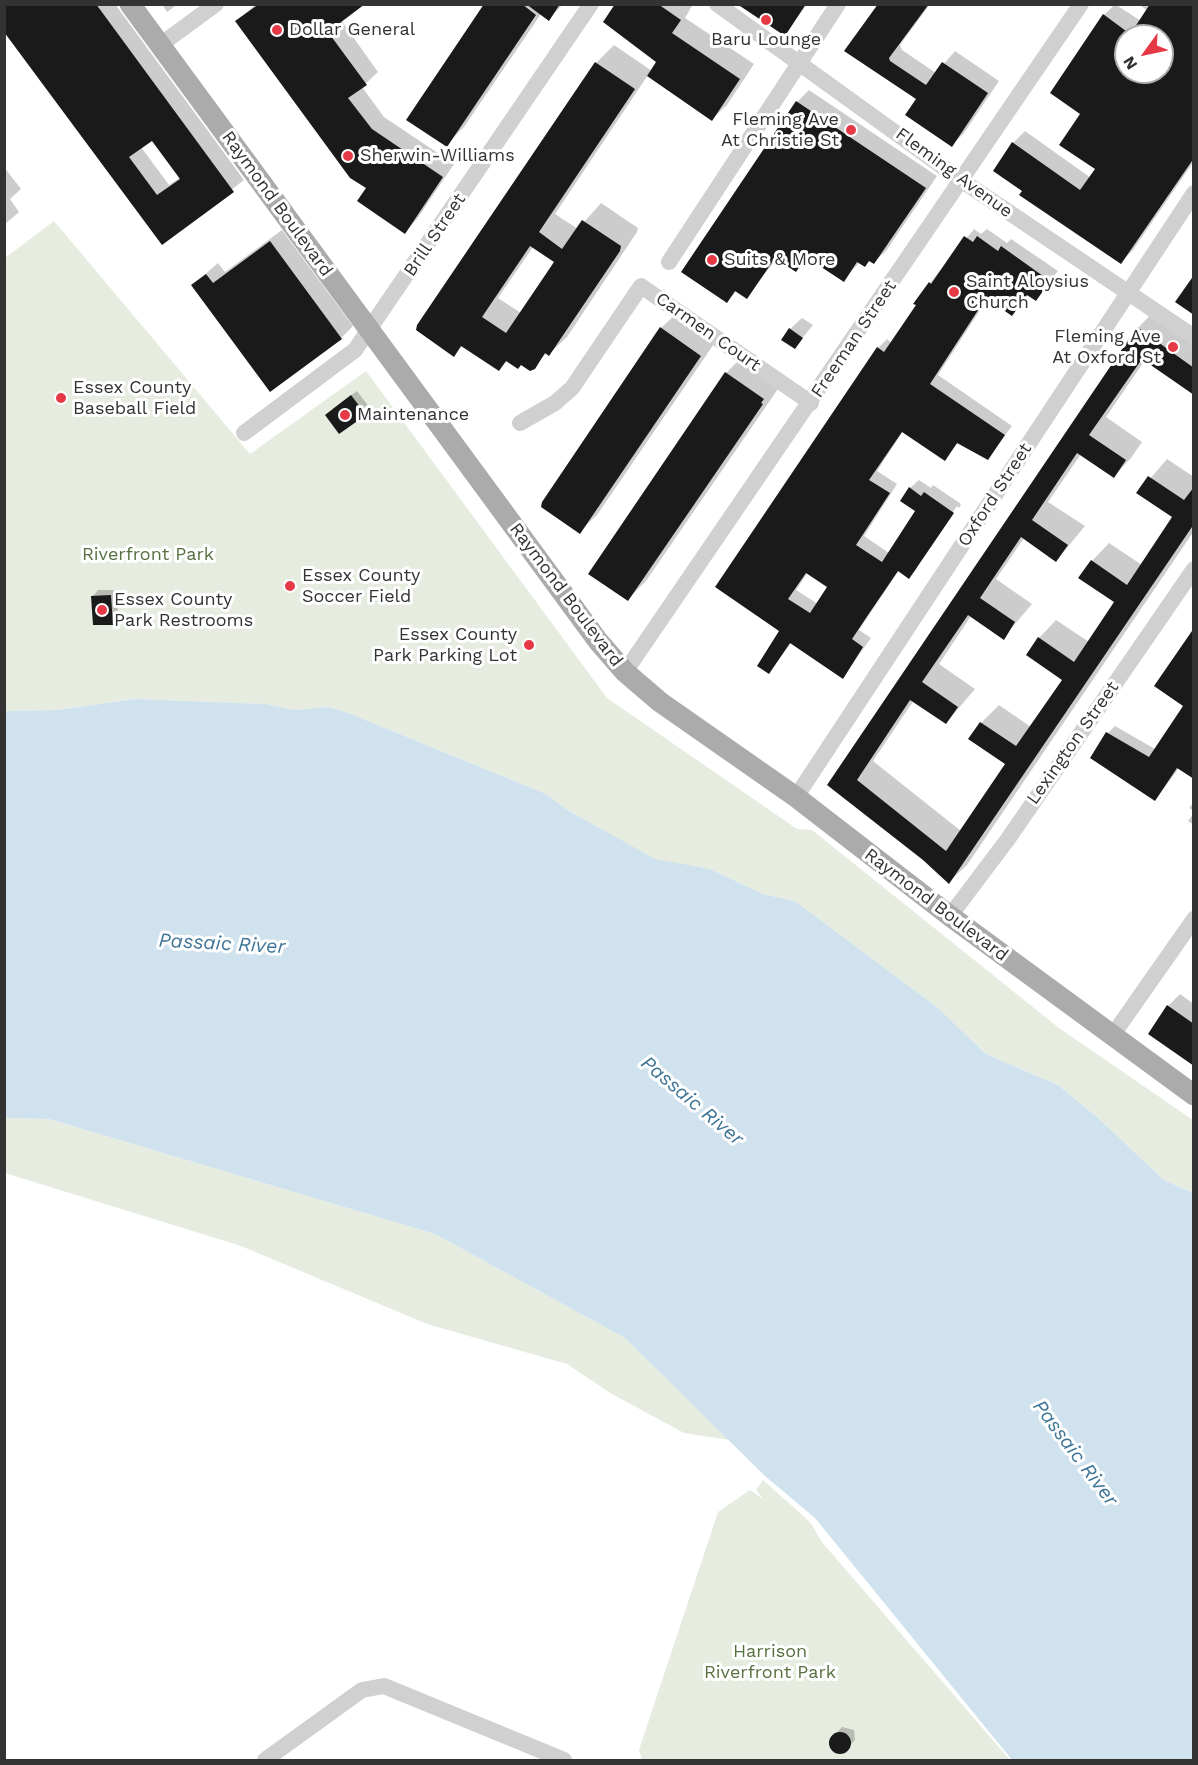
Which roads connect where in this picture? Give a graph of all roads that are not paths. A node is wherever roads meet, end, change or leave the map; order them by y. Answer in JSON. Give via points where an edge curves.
{"nodes":[{"id":1,"x":130,"y":4,"type":"edge"},
{"id":2,"x":216,"y":4,"type":"edge"},
{"id":3,"x":591,"y":4,"type":"edge"},
{"id":4,"x":717,"y":4,"type":"edge"},
{"id":5,"x":838,"y":4,"type":"edge"},
{"id":6,"x":1081,"y":4,"type":"edge"},
{"id":7,"x":160,"y":45,"type":"junction"},
{"id":8,"x":800,"y":62,"type":"junction"},
{"id":9,"x":961,"y":180,"type":"junction"},
{"id":10,"x":1194,"y":193,"type":"edge"},
{"id":11,"x":669,"y":262,"type":"dead end"},
{"id":12,"x":1127,"y":295,"type":"junction"},
{"id":13,"x":369,"y":329,"type":"junction"},
{"id":14,"x":1194,"y":338,"type":"edge"},
{"id":15,"x":811,"y":403,"type":"junction"},
{"id":16,"x":520,"y":423,"type":"dead end"},
{"id":17,"x":244,"y":433,"type":"dead end"},
{"id":18,"x":1194,"y":569,"type":"edge"},
{"id":19,"x":625,"y":672,"type":"junction"},
{"id":20,"x":796,"y":797,"type":"junction"},
{"id":21,"x":950,"y":916,"type":"junction"},
{"id":22,"x":1194,"y":919,"type":"edge"},
{"id":23,"x":1112,"y":1036,"type":"junction"},
{"id":24,"x":1194,"y":1095,"type":"edge"},
{"id":25,"x":265,"y":1761,"type":"edge"},
{"id":26,"x":564,"y":1761,"type":"edge"}],
"edges":[{"from":1,"to":7,"type":"main road","name":"Raymond Boulevard"},
{"from":2,"to":7,"type":"street"},
{"from":3,"to":13,"type":"street","name":"Brill Street"},
{"from":4,"to":8,"type":"street","name":"Fleming Avenue"},
{"from":5,"to":8,"type":"street"},
{"from":6,"to":9,"type":"street","name":"Freeman Street"},
{"from":7,"to":13,"type":"main road","name":"Raymond Boulevard"},
{"from":8,"to":9,"type":"street","name":"Fleming Avenue"},
{"from":8,"to":11,"type":"street"},
{"from":9,"to":12,"type":"street","name":"Fleming Avenue"},
{"from":9,"to":15,"type":"street","name":"Freeman Street"},
{"from":10,"to":12,"type":"street","name":"Oxford Street"},
{"from":12,"to":14,"type":"street","name":"Fleming Avenue"},
{"from":12,"to":20,"type":"street","name":"Oxford Street"},
{"from":13,"to":17,"type":"street","name":"Brill Street","via":[[355,350]]},
{"from":13,"to":19,"type":"main road","name":"Raymond Boulevard","via":[[598,642]]},
{"from":15,"to":16,"type":"street","name":"Carmen Court","via":[[640,286],[572,388]]},
{"from":15,"to":19,"type":"street","name":"Freeman Street"},
{"from":18,"to":21,"type":"street","name":"Lexington Street","via":[[1008,839]]},
{"from":19,"to":20,"type":"main road","name":"Raymond Boulevard","via":[[660,702]]},
{"from":20,"to":21,"type":"main road","name":"Raymond Boulevard"},
{"from":21,"to":23,"type":"main road","name":"Raymond Boulevard"},
{"from":22,"to":23,"type":"street"},
{"from":23,"to":24,"type":"main road","name":"Raymond Boulevard"},
{"from":25,"to":26,"type":"street","via":[[362,1690],[384,1686]]}]}
